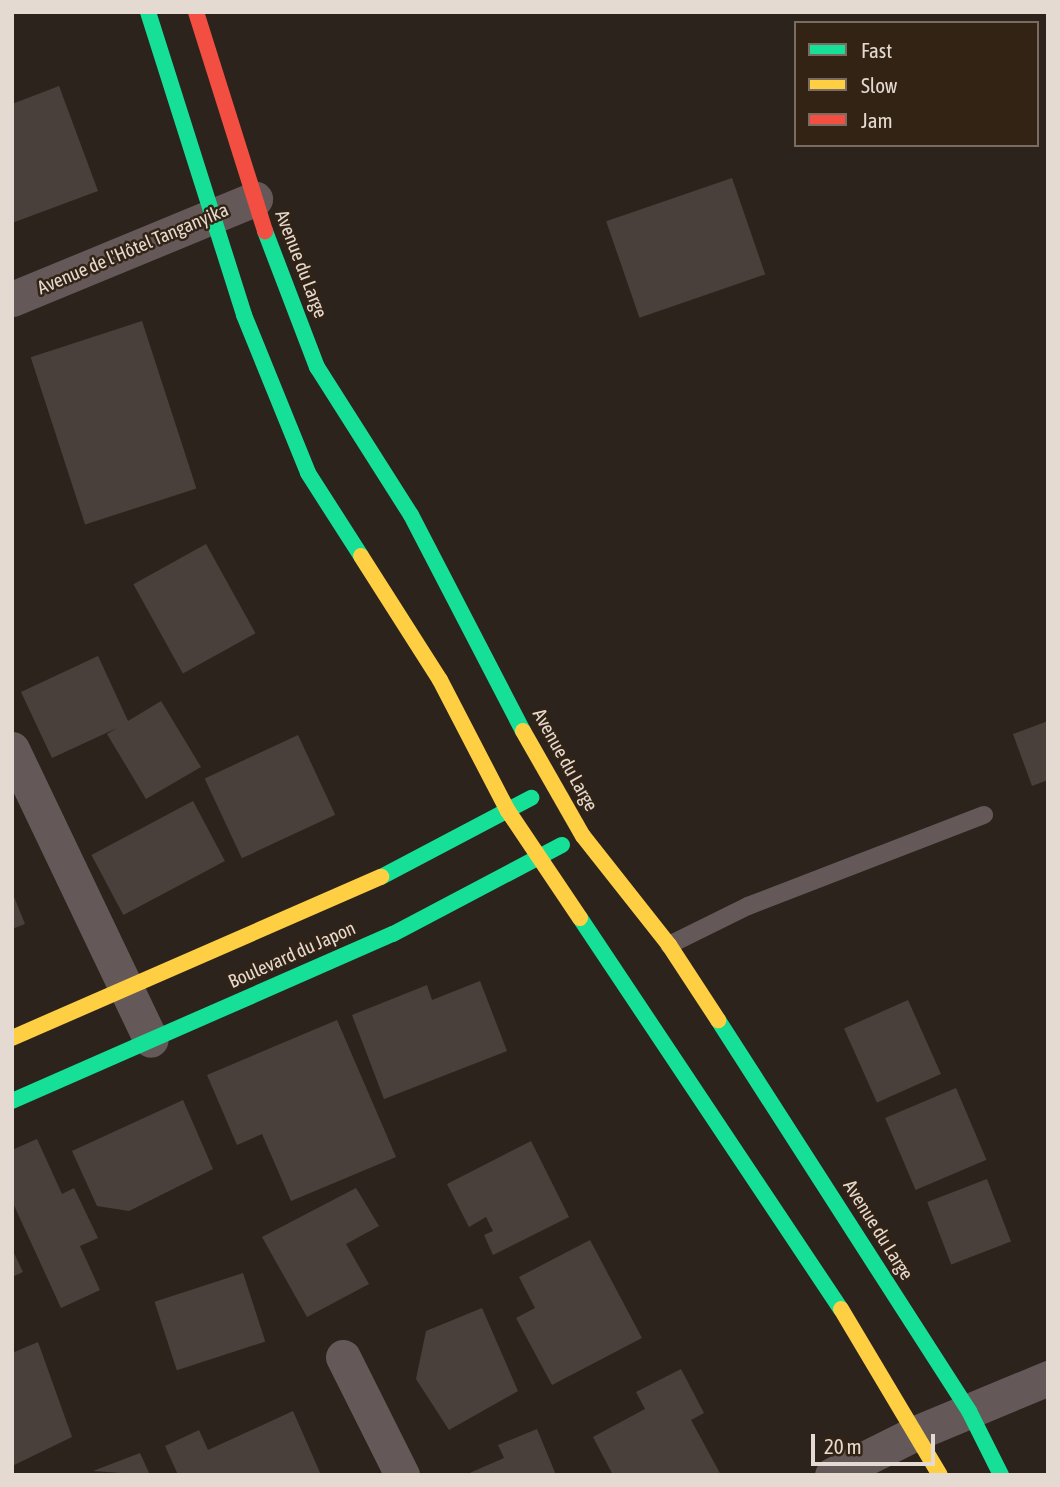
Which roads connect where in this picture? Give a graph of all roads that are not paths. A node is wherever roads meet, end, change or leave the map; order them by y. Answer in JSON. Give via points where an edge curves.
{"nodes":[{"id":1,"x":148,"y":12,"type":"edge"},
{"id":2,"x":196,"y":12,"type":"edge"},
{"id":3,"x":255,"y":199,"type":"junction"},
{"id":4,"x":212,"y":216,"type":"junction"},
{"id":5,"x":12,"y":299,"type":"edge"},
{"id":6,"x":12,"y":749,"type":"edge"},
{"id":7,"x":552,"y":787,"type":"junction"},
{"id":8,"x":508,"y":811,"type":"junction"},
{"id":9,"x":984,"y":815,"type":"dead end"},
{"id":10,"x":583,"y":836,"type":"junction"},
{"id":11,"x":539,"y":855,"type":"junction"},
{"id":12,"x":668,"y":945,"type":"junction"},
{"id":13,"x":126,"y":989,"type":"junction"},
{"id":14,"x":12,"y":1038,"type":"edge"},
{"id":15,"x":152,"y":1040,"type":"junction"},
{"id":16,"x":12,"y":1101,"type":"edge"},
{"id":17,"x":343,"y":1357,"type":"dead end"},
{"id":18,"x":1048,"y":1378,"type":"edge"},
{"id":19,"x":969,"y":1411,"type":"junction"},
{"id":20,"x":916,"y":1433,"type":"junction"},
{"id":21,"x":402,"y":1475,"type":"edge"},
{"id":22,"x":832,"y":1475,"type":"edge"},
{"id":23,"x":940,"y":1475,"type":"edge"},
{"id":24,"x":1001,"y":1475,"type":"edge"}],
"edges":[{"from":1,"to":4,"type":"main road"},
{"from":2,"to":3,"type":"main road","name":"Avenue du Large"},
{"from":3,"to":4,"type":"street","name":"Avenue de l'Hôtel Tanganyika"},
{"from":3,"to":7,"type":"main road","name":"Avenue du Large","via":[[317,367],[411,515]]},
{"from":4,"to":5,"type":"street","name":"Avenue de l'Hôtel Tanganyika"},
{"from":4,"to":8,"type":"main road","via":[[244,315],[308,473],[440,680]]},
{"from":6,"to":13,"type":"street"},
{"from":7,"to":8,"type":"main road","name":"Boulevard du Japon"},
{"from":7,"to":10,"type":"main road","name":"Avenue du Large"},
{"from":8,"to":11,"type":"main road"},
{"from":8,"to":13,"type":"main road","name":"Boulevard du Japon","via":[[368,884]]},
{"from":9,"to":12,"type":"lane","via":[[748,906]]},
{"from":10,"to":11,"type":"main road","name":"Boulevard du Japon"},
{"from":10,"to":12,"type":"main road","name":"Avenue du Large"},
{"from":11,"to":15,"type":"main road","name":"Boulevard du Japon","via":[[393,934]]},
{"from":11,"to":20,"type":"main road","via":[[875,1360]]},
{"from":12,"to":19,"type":"main road","name":"Avenue du Large"},
{"from":13,"to":14,"type":"main road","name":"Boulevard du Japon"},
{"from":13,"to":15,"type":"street"},
{"from":15,"to":16,"type":"main road","name":"Boulevard du Japon"},
{"from":17,"to":21,"type":"street"},
{"from":18,"to":19,"type":"street"},
{"from":19,"to":20,"type":"street"},
{"from":19,"to":24,"type":"main road","name":"Avenue du Large"},
{"from":20,"to":22,"type":"street"},
{"from":20,"to":23,"type":"main road"}]}
